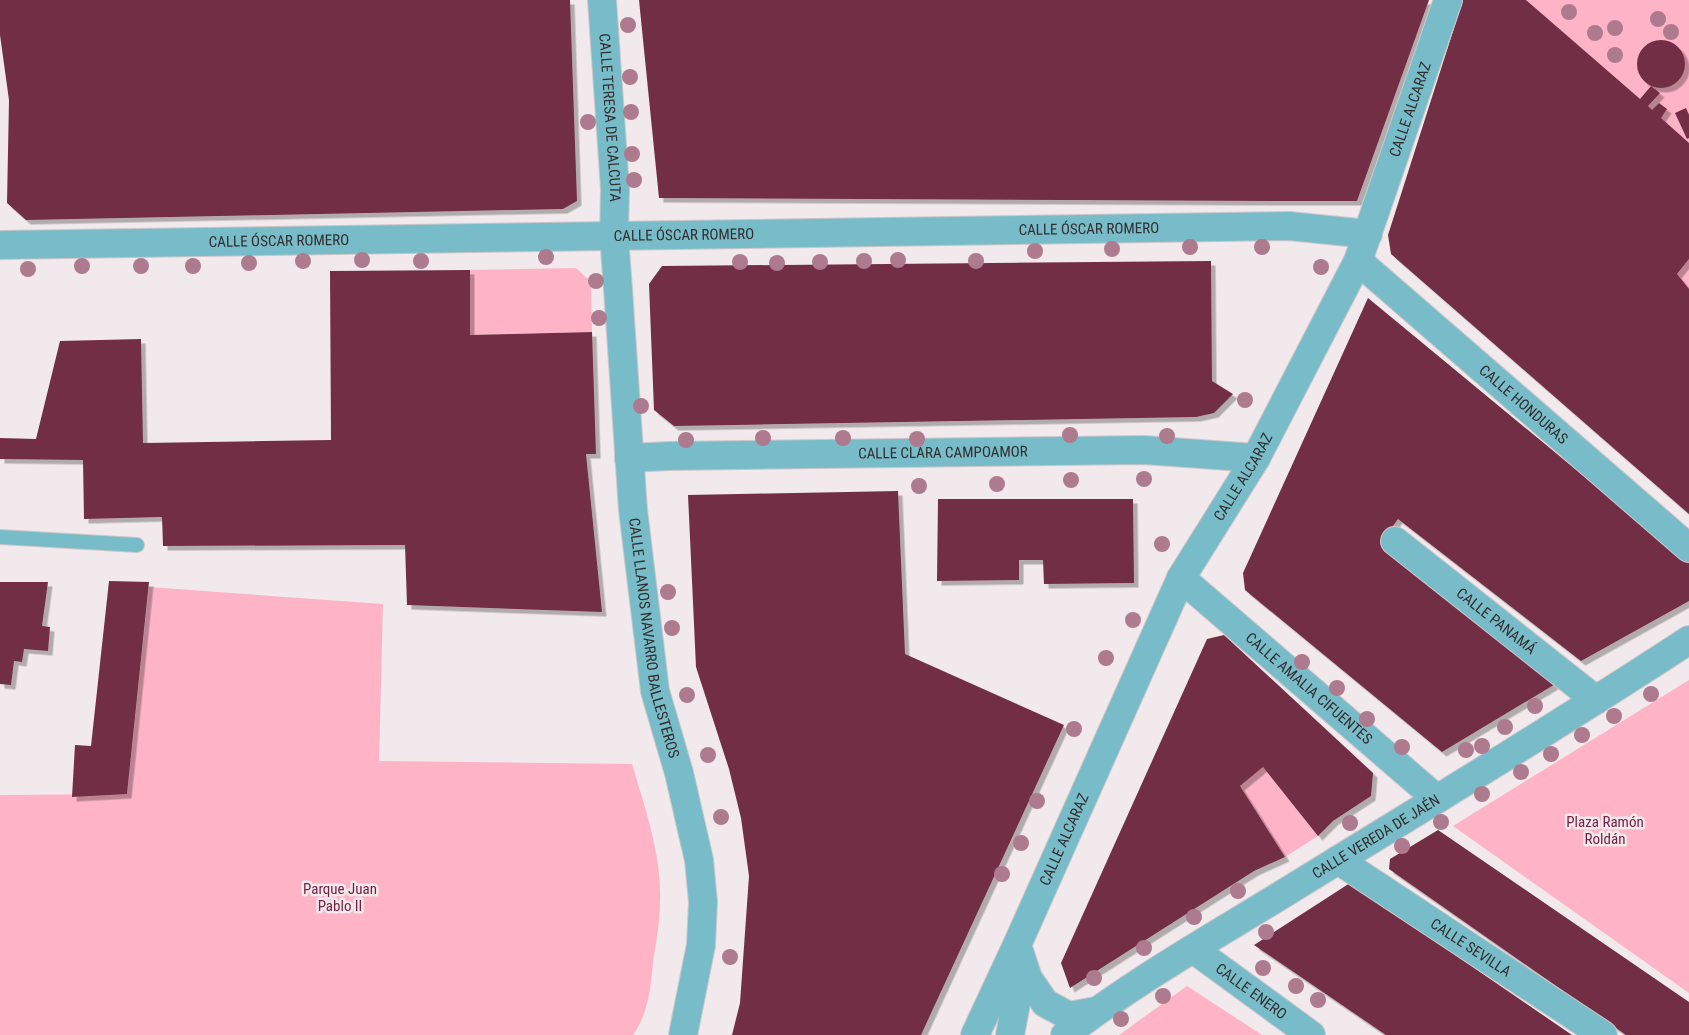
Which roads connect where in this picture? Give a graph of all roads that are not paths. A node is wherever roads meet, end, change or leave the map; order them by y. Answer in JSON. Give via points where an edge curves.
{"nodes":[{"id":1,"x":602,"y":0,"type":"edge"},
{"id":2,"x":1448,"y":0,"type":"edge"},
{"id":3,"x":1368,"y":234,"type":"junction"},
{"id":4,"x":614,"y":236,"type":"junction"},
{"id":5,"x":0,"y":245,"type":"edge"},
{"id":6,"x":1358,"y":261,"type":"junction"},
{"id":7,"x":629,"y":458,"type":"junction"},
{"id":8,"x":1256,"y":458,"type":"junction"},
{"id":9,"x":0,"y":537,"type":"edge"},
{"id":10,"x":1395,"y":541,"type":"dead end"},
{"id":11,"x":137,"y":545,"type":"dead end"},
{"id":12,"x":1689,"y":548,"type":"edge"},
{"id":13,"x":1180,"y":578,"type":"junction"},
{"id":14,"x":1689,"y":640,"type":"edge"},
{"id":15,"x":1596,"y":700,"type":"junction"},
{"id":16,"x":1437,"y":799,"type":"junction"},
{"id":17,"x":1338,"y":860,"type":"junction"},
{"id":18,"x":1017,"y":946,"type":"junction"},
{"id":19,"x":1193,"y":950,"type":"junction"},
{"id":20,"x":1096,"y":1011,"type":"junction"},
{"id":21,"x":683,"y":1035,"type":"edge"},
{"id":22,"x":975,"y":1035,"type":"edge"},
{"id":23,"x":1010,"y":1035,"type":"edge"},
{"id":24,"x":1065,"y":1035,"type":"edge"},
{"id":25,"x":1311,"y":1035,"type":"edge"},
{"id":26,"x":1603,"y":1035,"type":"edge"}],
"edges":[{"from":1,"to":4,"type":"street","name":"CALLE TERESA DE CALCUTA","via":[[615,189]]},
{"from":2,"to":3,"type":"street","name":"CALLE ALCARAZ"},
{"from":3,"to":4,"type":"street","name":"CALLE ÓSCAR ROMERO","via":[[1289,226]]},
{"from":3,"to":6,"type":"street","name":"CALLE ALCARAZ"},
{"from":4,"to":5,"type":"street","name":"CALLE ÓSCAR ROMERO"},
{"from":4,"to":7,"type":"street","name":"CALLE LLANOS NAVARRO BALLESTEROS"},
{"from":6,"to":8,"type":"street","name":"CALLE ALCARAZ"},
{"from":6,"to":12,"type":"street","name":"CALLE HONDURAS"},
{"from":7,"to":8,"type":"street","name":"CALLE CLARA CAMPOAMOR","via":[[1144,450]]},
{"from":7,"to":21,"type":"street","name":"CALLE LLANOS NAVARRO BALLESTEROS","via":[[655,691],[695,841],[704,902],[701,945]]},
{"from":8,"to":13,"type":"street","name":"CALLE ALCARAZ"},
{"from":9,"to":11,"type":"lane"},
{"from":10,"to":15,"type":"street","name":"CALLE PANAMÁ"},
{"from":13,"to":16,"type":"street","name":"CALLE AMALIA CIFUENTES"},
{"from":13,"to":18,"type":"street","name":"CALLE ALCARAZ"},
{"from":14,"to":15,"type":"street","name":"CALLE VEREDA DE JAÉN"},
{"from":15,"to":16,"type":"street","name":"CALLE VEREDA DE JAÉN"},
{"from":16,"to":17,"type":"street","name":"CALLE VEREDA DE JAÉN"},
{"from":17,"to":19,"type":"street","name":"CALLE VEREDA DE JAÉN"},
{"from":17,"to":26,"type":"street","name":"CALLE SEVILLA"},
{"from":18,"to":20,"type":"street","via":[[1028,978],[1045,1003],[1069,1016]]},
{"from":18,"to":22,"type":"street","name":"CALLE ALCARAZ"},
{"from":18,"to":23,"type":"street","name":"CALLE ALCARAZ","via":[[1016,1002]]},
{"from":19,"to":20,"type":"street","name":"CALLE VEREDA DE JAÉN"},
{"from":19,"to":25,"type":"street","name":"CALLE ENERO"},
{"from":20,"to":24,"type":"street","name":"CALLE VEREDA DE JAÉN"}]}
